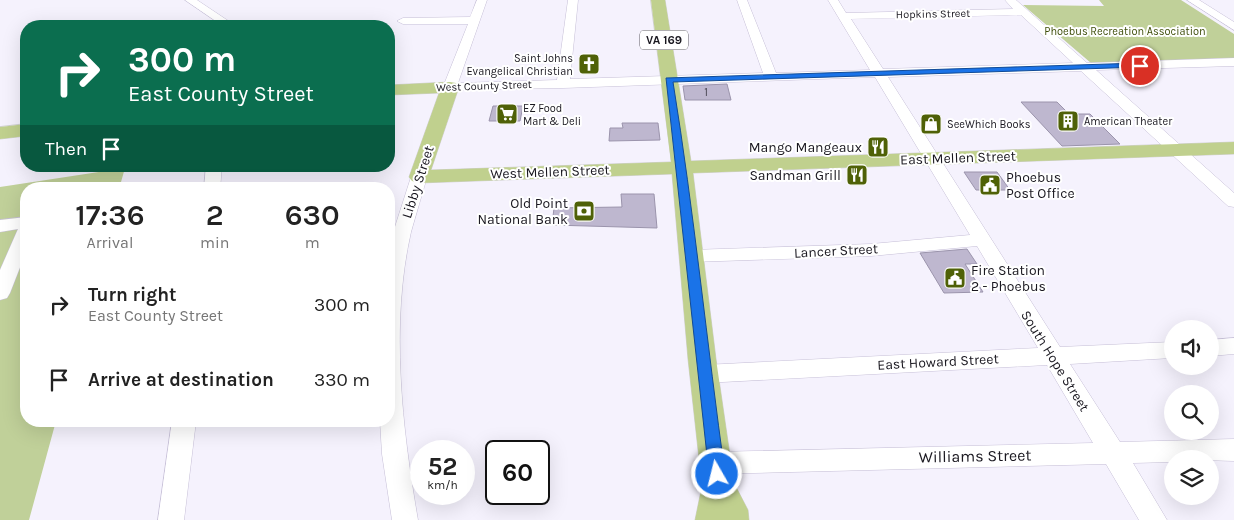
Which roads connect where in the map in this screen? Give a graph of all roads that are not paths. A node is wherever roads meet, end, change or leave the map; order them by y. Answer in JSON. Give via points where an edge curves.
{"nodes":[{"id":1,"x":190,"y":0,"type":"edge"},
{"id":2,"x":482,"y":0,"type":"edge"},
{"id":3,"x":573,"y":0,"type":"edge"},
{"id":4,"x":658,"y":0,"type":"edge"},
{"id":5,"x":742,"y":0,"type":"edge"},
{"id":6,"x":833,"y":0,"type":"edge"},
{"id":7,"x":1010,"y":0,"type":"edge"},
{"id":8,"x":1192,"y":0,"type":"edge"},
{"id":9,"x":1024,"y":12,"type":"junction"},
{"id":10,"x":842,"y":16,"type":"junction"},
{"id":11,"x":221,"y":20,"type":"edge"},
{"id":12,"x":475,"y":20,"type":"junction"},
{"id":13,"x":403,"y":21,"type":"dead end"},
{"id":14,"x":1234,"y":27,"type":"edge"},
{"id":15,"x":1234,"y":62,"type":"edge"},
{"id":16,"x":1084,"y":67,"type":"junction"},
{"id":17,"x":879,"y":73,"type":"junction"},
{"id":18,"x":771,"y":77,"type":"junction"},
{"id":19,"x":669,"y":80,"type":"junction"},
{"id":20,"x":563,"y":84,"type":"junction"},
{"id":21,"x":450,"y":87,"type":"junction"},
{"id":22,"x":395,"y":90,"type":"edge"},
{"id":23,"x":20,"y":131,"type":"edge"},
{"id":24,"x":0,"y":133,"type":"edge"},
{"id":25,"x":1234,"y":148,"type":"edge"},
{"id":26,"x":1176,"y":150,"type":"junction"},
{"id":27,"x":933,"y":159,"type":"junction"},
{"id":28,"x":682,"y":167,"type":"junction"},
{"id":29,"x":419,"y":177,"type":"junction"},
{"id":30,"x":1234,"y":202,"type":"edge"},
{"id":31,"x":20,"y":223,"type":"edge"},
{"id":32,"x":0,"y":226,"type":"edge"},
{"id":33,"x":981,"y":240,"type":"junction"},
{"id":34,"x":20,"y":245,"type":"edge"},
{"id":35,"x":691,"y":256,"type":"junction"},
{"id":36,"x":395,"y":285,"type":"edge"},
{"id":37,"x":0,"y":293,"type":"edge"},
{"id":38,"x":1234,"y":346,"type":"edge"},
{"id":39,"x":1219,"y":347,"type":"edge"},
{"id":40,"x":1164,"y":350,"type":"edge"},
{"id":41,"x":1052,"y":356,"type":"junction"},
{"id":42,"x":704,"y":374,"type":"junction"},
{"id":43,"x":183,"y":427,"type":"edge"},
{"id":44,"x":393,"y":427,"type":"edge"},
{"id":45,"x":1234,"y":450,"type":"edge"},
{"id":46,"x":1112,"y":453,"type":"junction"},
{"id":47,"x":717,"y":474,"type":"junction"},
{"id":48,"x":171,"y":520,"type":"edge"},
{"id":49,"x":405,"y":520,"type":"edge"},
{"id":50,"x":712,"y":520,"type":"edge"},
{"id":51,"x":732,"y":520,"type":"edge"},
{"id":52,"x":1154,"y":520,"type":"edge"}],
"edges":[{"from":1,"to":11,"type":"street"},
{"from":2,"to":12,"type":"street","name":"Libby Street"},
{"from":3,"to":20,"type":"street"},
{"from":4,"to":19,"type":"main road","number":"VA 169"},
{"from":5,"to":18,"type":"street"},
{"from":6,"to":10,"type":"street","name":"South Hope Street"},
{"from":7,"to":9,"type":"street"},
{"from":8,"to":14,"type":"street"},
{"from":9,"to":10,"type":"street","name":"Hopkins Street"},
{"from":9,"to":16,"type":"street"},
{"from":10,"to":17,"type":"street","name":"South Hope Street"},
{"from":12,"to":13,"type":"street"},
{"from":12,"to":21,"type":"street","name":"Libby Street"},
{"from":15,"to":16,"type":"street","name":"West County Street"},
{"from":16,"to":17,"type":"street","name":"West County Street"},
{"from":16,"to":26,"type":"street"},
{"from":17,"to":18,"type":"street","name":"West County Street"},
{"from":17,"to":27,"type":"street","name":"South Hope Street"},
{"from":18,"to":19,"type":"street","name":"West County Street"},
{"from":19,"to":20,"type":"street","name":"West County Street"},
{"from":19,"to":28,"type":"main road","number":"VA 169"},
{"from":20,"to":21,"type":"street","name":"West County Street"},
{"from":21,"to":22,"type":"main road","name":"West County Street"},
{"from":21,"to":29,"type":"main road","name":"Libby Street"},
{"from":23,"to":24,"type":"main road"},
{"from":25,"to":26,"type":"main road","name":"East Mellen Street"},
{"from":26,"to":27,"type":"main road","name":"East Mellen Street"},
{"from":26,"to":30,"type":"street"},
{"from":27,"to":28,"type":"main road","name":"East Mellen Street"},
{"from":27,"to":33,"type":"street","name":"South Hope Street"},
{"from":28,"to":29,"type":"main road","name":"West Mellen Street"},
{"from":28,"to":35,"type":"main road","number":"VA 169"},
{"from":29,"to":36,"type":"street","name":"Libby Street","via":[[402,233]]},
{"from":31,"to":32,"type":"street"},
{"from":33,"to":35,"type":"street","name":"Lancer Street","via":[[871,250]]},
{"from":33,"to":41,"type":"street","name":"South Hope Street"},
{"from":34,"to":37,"type":"street"},
{"from":35,"to":42,"type":"main road","number":"VA 169"},
{"from":38,"to":39,"type":"street"},
{"from":40,"to":41,"type":"street","name":"East Howard Street"},
{"from":41,"to":42,"type":"street","name":"East Howard Street"},
{"from":41,"to":46,"type":"street","name":"South Hope Street"},
{"from":42,"to":47,"type":"main road","number":"VA 169"},
{"from":43,"to":48,"type":"street"},
{"from":44,"to":49,"type":"street","name":"Libby Street"},
{"from":45,"to":46,"type":"street","name":"Williams Street"},
{"from":46,"to":47,"type":"street","name":"Williams Street"},
{"from":46,"to":52,"type":"street","name":"South Hope Street"},
{"from":47,"to":50,"type":"main road","number":"VA 169"},
{"from":47,"to":51,"type":"main road","number":"VA 169"}]}
